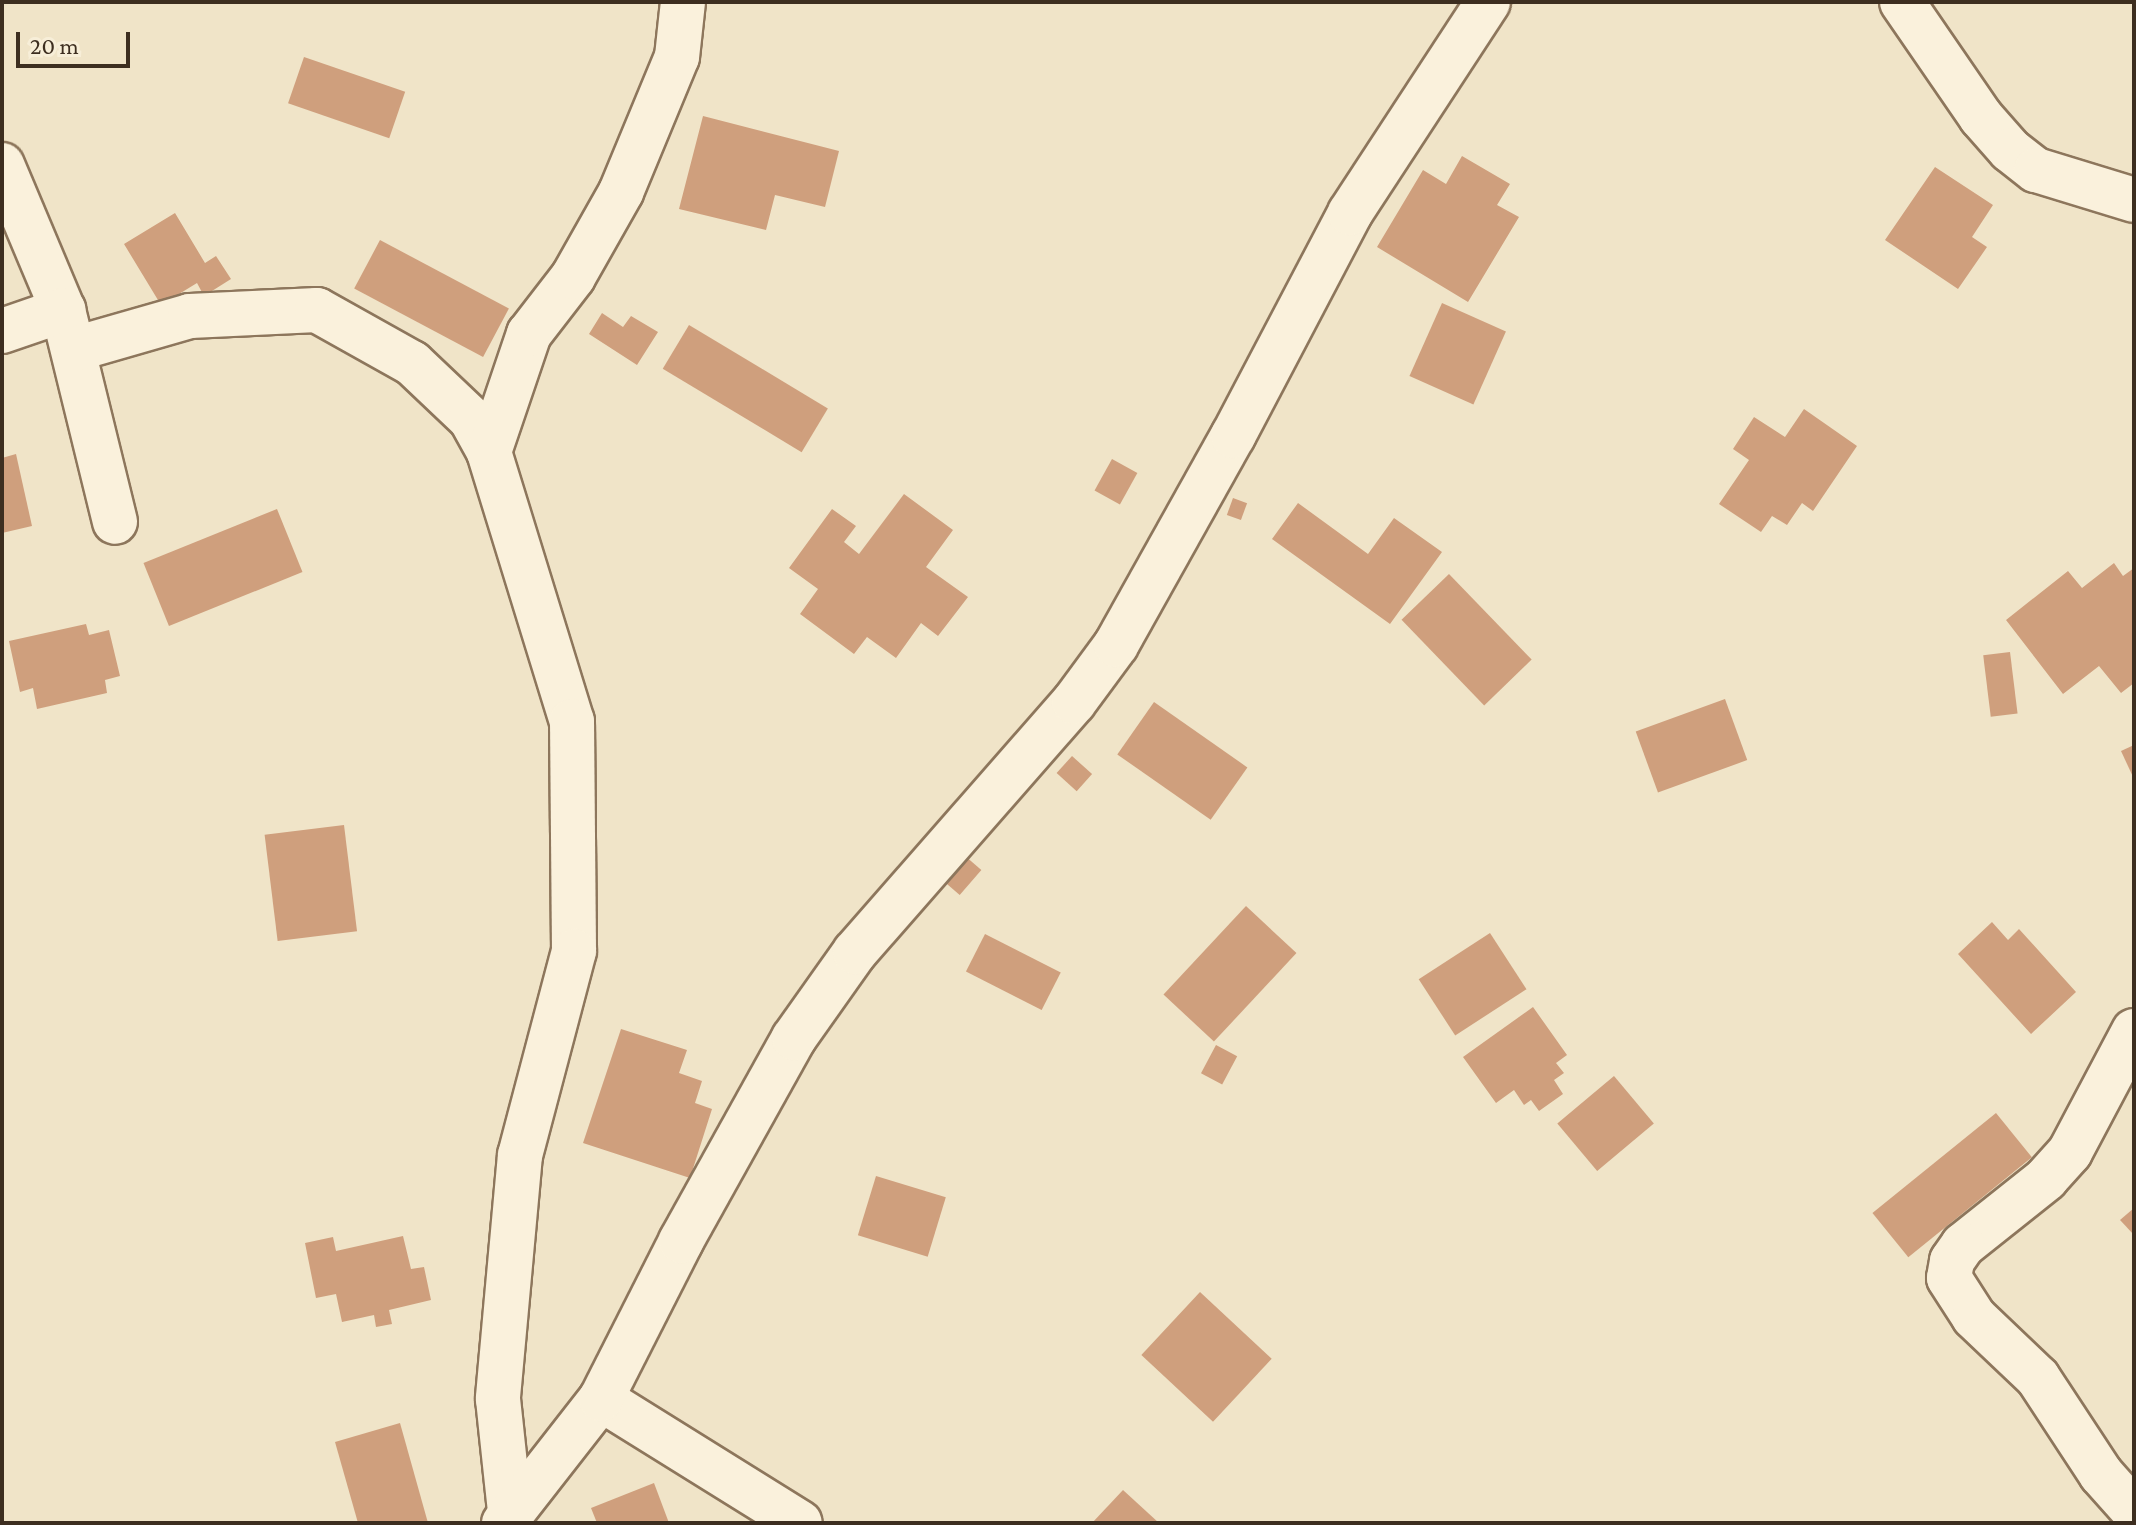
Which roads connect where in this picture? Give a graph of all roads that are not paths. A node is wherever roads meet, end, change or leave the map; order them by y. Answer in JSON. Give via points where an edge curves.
{"nodes":[{"id":1,"x":683,"y":2,"type":"edge"},
{"id":2,"x":1488,"y":2,"type":"edge"},
{"id":3,"x":1902,"y":2,"type":"edge"},
{"id":4,"x":2,"y":165,"type":"edge"},
{"id":5,"x":2134,"y":200,"type":"edge"},
{"id":6,"x":69,"y":330,"type":"junction"},
{"id":7,"x":2,"y":331,"type":"edge"},
{"id":8,"x":489,"y":452,"type":"junction"},
{"id":9,"x":115,"y":522,"type":"dead end"},
{"id":10,"x":2134,"y":1031,"type":"edge"},
{"id":11,"x":601,"y":1399,"type":"junction"},
{"id":12,"x":2134,"y":1511,"type":"edge"},
{"id":13,"x":507,"y":1517,"type":"edge"},
{"id":14,"x":800,"y":1523,"type":"edge"}],
"edges":[{"from":1,"to":8,"type":"street","via":[[677,57],[621,192],[573,277],[529,334]]},
{"from":2,"to":11,"type":"street","via":[[1350,213],[1116,645],[1074,702],[855,952],[794,1038],[710,1186]]},
{"from":3,"to":5,"type":"street","via":[[2010,150],[2036,170]]},
{"from":4,"to":6,"type":"street"},
{"from":6,"to":7,"type":"street"},
{"from":6,"to":8,"type":"street","via":[[190,316],[317,310],[412,363],[471,419]]},
{"from":6,"to":9,"type":"street"},
{"from":8,"to":13,"type":"street","via":[[572,721],[574,951],[520,1155],[498,1399]]},
{"from":10,"to":12,"type":"street","via":[[2070,1152],[2046,1179],[1963,1245],[1949,1278],[1974,1317],[2038,1378],[2101,1474]]},
{"from":11,"to":13,"type":"street"},
{"from":11,"to":14,"type":"street"}]}
